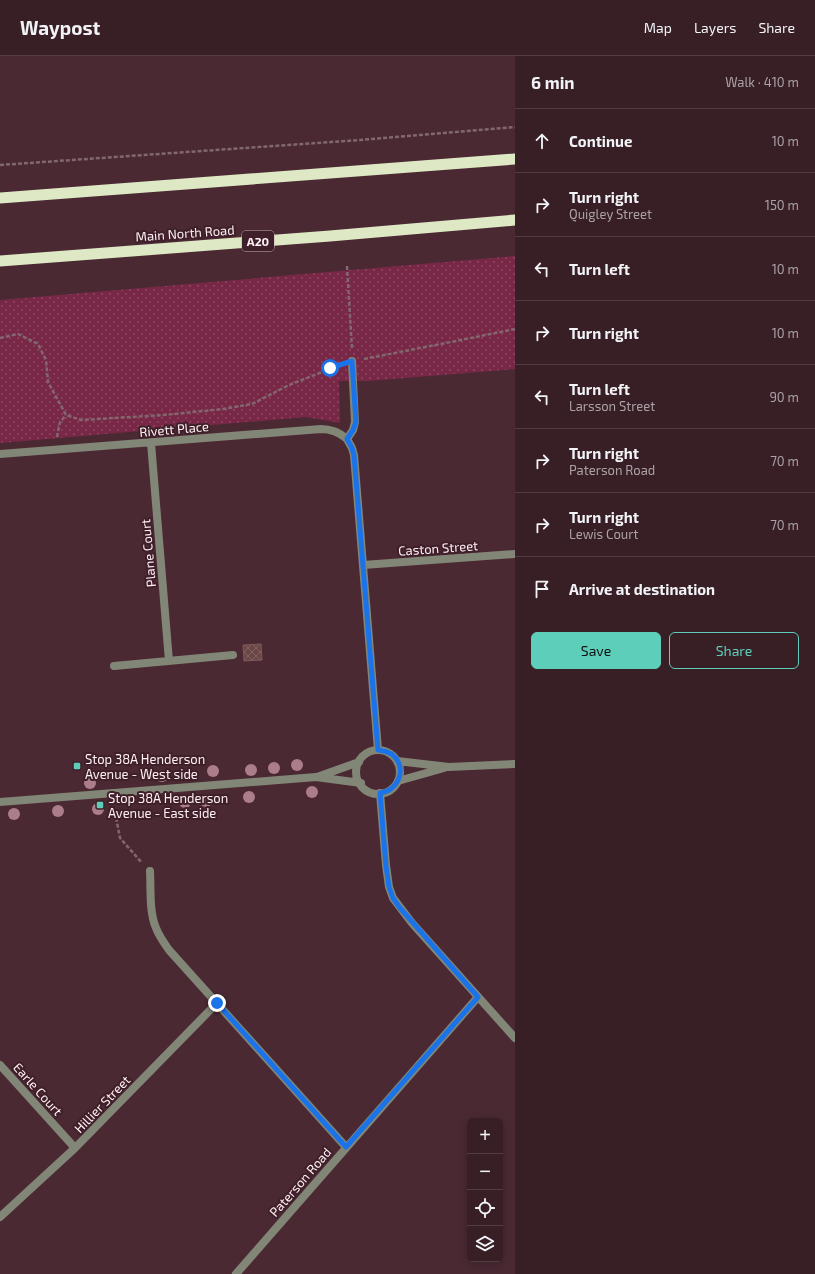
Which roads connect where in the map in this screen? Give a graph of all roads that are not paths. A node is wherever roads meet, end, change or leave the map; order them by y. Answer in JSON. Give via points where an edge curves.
{"nodes":[{"id":1,"x":515,"y":159,"type":"edge"},
{"id":2,"x":0,"y":198,"type":"edge"},
{"id":3,"x":515,"y":220,"type":"edge"},
{"id":4,"x":0,"y":261,"type":"edge"},
{"id":5,"x":352,"y":361,"type":"road end"},
{"id":6,"x":347,"y":439,"type":"junction"},
{"id":7,"x":151,"y":443,"type":"junction"},
{"id":8,"x":0,"y":454,"type":"edge"},
{"id":9,"x":515,"y":554,"type":"edge"},
{"id":10,"x":363,"y":565,"type":"junction"},
{"id":11,"x":233,"y":655,"type":"dead end"},
{"id":12,"x":169,"y":661,"type":"junction"},
{"id":13,"x":114,"y":666,"type":"dead end"},
{"id":14,"x":378,"y":750,"type":"junction"},
{"id":15,"x":397,"y":761,"type":"junction"},
{"id":16,"x":359,"y":762,"type":"junction"},
{"id":17,"x":515,"y":764,"type":"edge"},
{"id":18,"x":449,"y":767,"type":"junction"},
{"id":19,"x":316,"y":777,"type":"junction"},
{"id":20,"x":398,"y":781,"type":"junction"},
{"id":21,"x":361,"y":783,"type":"junction"},
{"id":22,"x":380,"y":793,"type":"junction"},
{"id":23,"x":0,"y":802,"type":"edge"},
{"id":24,"x":150,"y":871,"type":"road end"},
{"id":25,"x":478,"y":997,"type":"junction"},
{"id":26,"x":217,"y":1003,"type":"junction"},
{"id":27,"x":515,"y":1038,"type":"edge"},
{"id":28,"x":0,"y":1065,"type":"edge"},
{"id":29,"x":346,"y":1147,"type":"junction"},
{"id":30,"x":75,"y":1148,"type":"junction"},
{"id":31,"x":0,"y":1217,"type":"edge"},
{"id":32,"x":236,"y":1274,"type":"edge"}],
"edges":[{"from":1,"to":2,"type":"highway"},
{"from":3,"to":4,"type":"highway","name":"Main North Road","number":"A20"},
{"from":5,"to":6,"type":"street","via":[[356,422]]},
{"from":6,"to":7,"type":"street","name":"Rivett Place","via":[[336,431],[326,429]]},
{"from":6,"to":10,"type":"street","via":[[354,455]]},
{"from":7,"to":8,"type":"street","name":"Rivett Place"},
{"from":7,"to":12,"type":"street","name":"Plane Court"},
{"from":9,"to":10,"type":"street","name":"Caston Street"},
{"from":10,"to":14,"type":"street"},
{"from":11,"to":12,"type":"street"},
{"from":12,"to":13,"type":"street"},
{"from":14,"to":15,"type":"street","via":[[388,752]]},
{"from":14,"to":16,"type":"street","via":[[364,755]]},
{"from":15,"to":18,"type":"street"},
{"from":15,"to":20,"type":"street","via":[[400,773]]},
{"from":16,"to":19,"type":"street"},
{"from":16,"to":21,"type":"street","via":[[356,770]]},
{"from":17,"to":18,"type":"street"},
{"from":18,"to":20,"type":"street"},
{"from":19,"to":21,"type":"street"},
{"from":19,"to":23,"type":"street"},
{"from":20,"to":22,"type":"street","via":[[392,789]]},
{"from":21,"to":22,"type":"street","via":[[368,791]]},
{"from":22,"to":25,"type":"street","via":[[386,866],[393,898]]},
{"from":24,"to":26,"type":"street","via":[[152,917],[156,929],[169,950]]},
{"from":25,"to":27,"type":"street"},
{"from":25,"to":29,"type":"street","name":"Paterson Road"},
{"from":26,"to":29,"type":"street"},
{"from":26,"to":30,"type":"street","name":"Hillier Street"},
{"from":28,"to":30,"type":"street","name":"Earle Court"},
{"from":29,"to":32,"type":"street","name":"Paterson Road"},
{"from":30,"to":31,"type":"street","name":"Hillier Street"}]}
